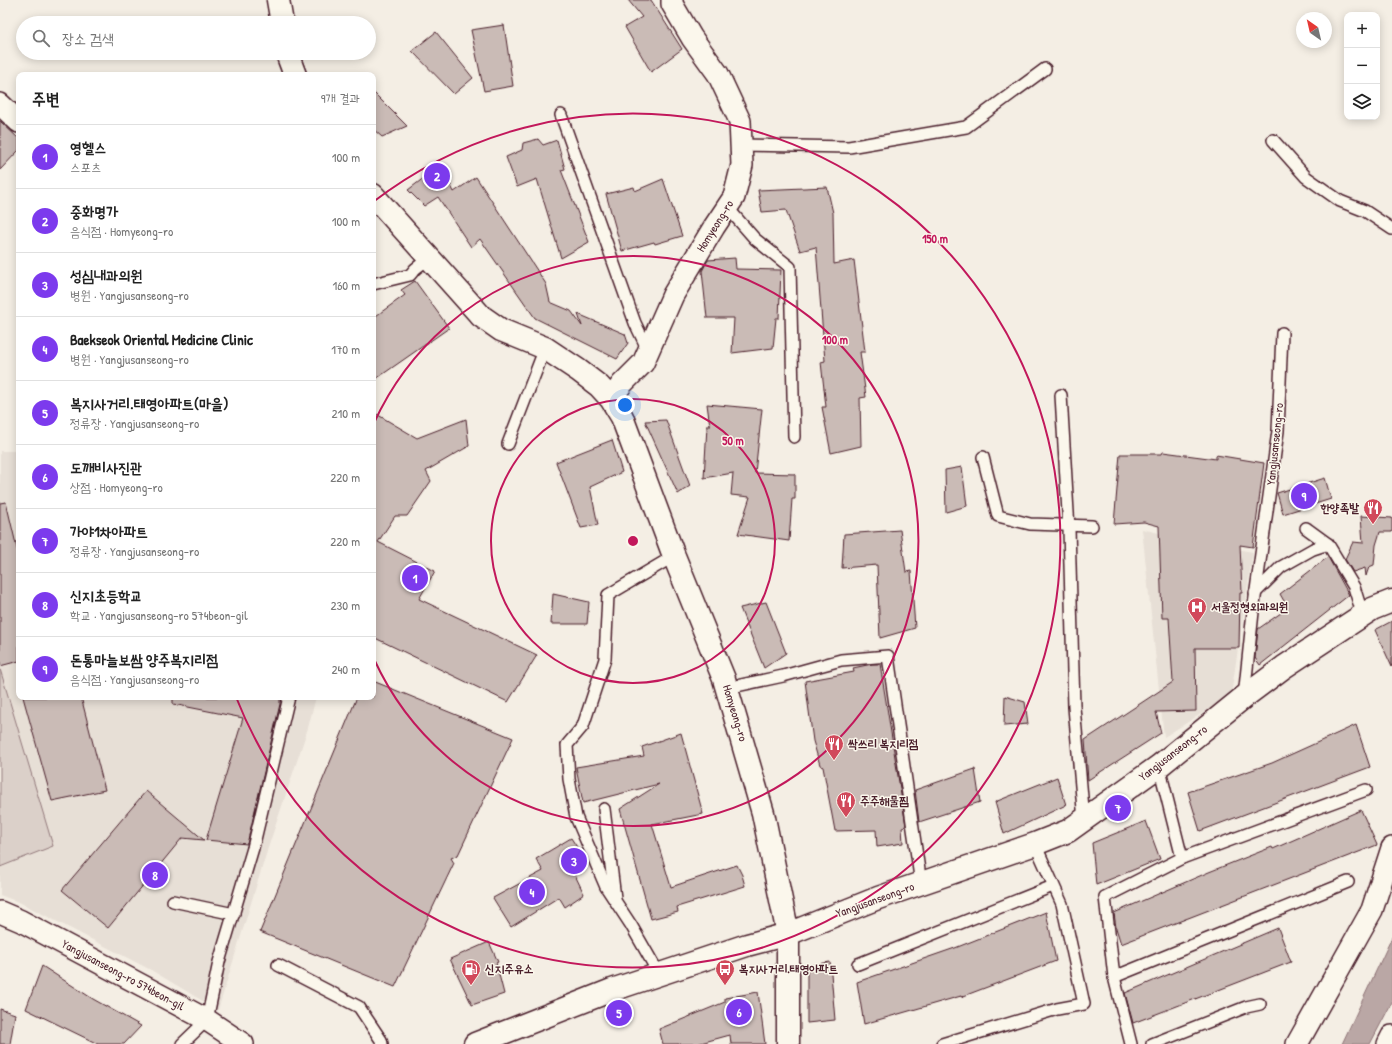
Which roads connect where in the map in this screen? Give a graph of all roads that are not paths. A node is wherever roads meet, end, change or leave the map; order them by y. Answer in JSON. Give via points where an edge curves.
{"nodes":[{"id":1,"x":278,"y":0,"type":"edge"},
{"id":2,"x":672,"y":0,"type":"edge"},
{"id":3,"x":281,"y":16,"type":"edge"},
{"id":4,"x":289,"y":60,"type":"edge"},
{"id":5,"x":1045,"y":69,"type":"dead end"},
{"id":6,"x":294,"y":72,"type":"edge"},
{"id":7,"x":0,"y":104,"type":"edge"},
{"id":8,"x":561,"y":115,"type":"dead end"},
{"id":9,"x":16,"y":119,"type":"edge"},
{"id":10,"x":1273,"y":140,"type":"dead end"},
{"id":11,"x":741,"y":145,"type":"junction"},
{"id":12,"x":376,"y":198,"type":"edge"},
{"id":13,"x":727,"y":207,"type":"junction"},
{"id":14,"x":1392,"y":229,"type":"edge"},
{"id":15,"x":429,"y":258,"type":"junction"},
{"id":16,"x":376,"y":283,"type":"edge"},
{"id":17,"x":1282,"y":333,"type":"dead end"},
{"id":18,"x":545,"y":348,"type":"junction"},
{"id":19,"x":648,"y":351,"type":"junction"},
{"id":20,"x":1061,"y":395,"type":"dead end"},
{"id":21,"x":611,"y":399,"type":"junction"},
{"id":22,"x":794,"y":437,"type":"dead end"},
{"id":23,"x":508,"y":444,"type":"dead end"},
{"id":24,"x":983,"y":457,"type":"dead end"},
{"id":25,"x":1069,"y":525,"type":"junction"},
{"id":26,"x":1092,"y":526,"type":"dead end"},
{"id":27,"x":1306,"y":528,"type":"dead end"},
{"id":28,"x":1328,"y":544,"type":"junction"},
{"id":29,"x":674,"y":556,"type":"junction"},
{"id":30,"x":1255,"y":593,"type":"junction"},
{"id":31,"x":1392,"y":601,"type":"edge"},
{"id":32,"x":1363,"y":616,"type":"junction"},
{"id":33,"x":727,"y":688,"type":"junction"},
{"id":34,"x":1244,"y":697,"type":"junction"},
{"id":35,"x":288,"y":700,"type":"edge"},
{"id":36,"x":1159,"y":766,"type":"junction"},
{"id":37,"x":1366,"y":790,"type":"dead end"},
{"id":38,"x":604,"y":809,"type":"dead end"},
{"id":39,"x":1084,"y":820,"type":"junction"},
{"id":40,"x":1035,"y":844,"type":"junction"},
{"id":41,"x":1392,"y":848,"type":"edge"},
{"id":42,"x":1182,"y":858,"type":"junction"},
{"id":43,"x":1348,"y":882,"type":"dead end"},
{"id":44,"x":921,"y":884,"type":"junction"},
{"id":45,"x":1053,"y":886,"type":"junction"},
{"id":46,"x":174,"y":901,"type":"dead end"},
{"id":47,"x":616,"y":901,"type":"junction"},
{"id":48,"x":0,"y":912,"type":"edge"},
{"id":49,"x":234,"y":914,"type":"junction"},
{"id":50,"x":788,"y":934,"type":"junction"},
{"id":51,"x":858,"y":964,"type":"dead end"},
{"id":52,"x":278,"y":965,"type":"dead end"},
{"id":53,"x":659,"y":974,"type":"junction"},
{"id":54,"x":1114,"y":977,"type":"junction"},
{"id":55,"x":1260,"y":1004,"type":"dead end"},
{"id":56,"x":207,"y":1020,"type":"junction"},
{"id":57,"x":1392,"y":1036,"type":"edge"},
{"id":58,"x":182,"y":1044,"type":"edge"},
{"id":59,"x":243,"y":1044,"type":"edge"},
{"id":60,"x":382,"y":1044,"type":"edge"},
{"id":61,"x":475,"y":1044,"type":"edge"},
{"id":62,"x":788,"y":1044,"type":"edge"},
{"id":63,"x":942,"y":1044,"type":"edge"},
{"id":64,"x":1131,"y":1044,"type":"edge"},
{"id":65,"x":1152,"y":1044,"type":"edge"},
{"id":66,"x":1297,"y":1044,"type":"edge"},
{"id":67,"x":1388,"y":1044,"type":"edge"}],
"edges":[{"from":1,"to":3,"type":"street"},
{"from":2,"to":11,"type":"street","name":"Homyeong-ro","via":[[692,38],[718,74],[740,121]]},
{"from":4,"to":6,"type":"street"},
{"from":5,"to":11,"type":"lane","via":[[966,127],[849,147]]},
{"from":7,"to":9,"type":"street"},
{"from":8,"to":19,"type":"lane","via":[[635,323]]},
{"from":10,"to":14,"type":"lane","via":[[1306,177],[1340,201],[1365,211]]},
{"from":11,"to":13,"type":"street","name":"Homyeong-ro","via":[[742,165],[734,197]]},
{"from":12,"to":15,"type":"street","name":"Homyeong-ro"},
{"from":13,"to":19,"type":"street","name":"Homyeong-ro","via":[[673,295]]},
{"from":13,"to":22,"type":"lane","via":[[754,240],[790,267]]},
{"from":15,"to":16,"type":"lane","via":[[410,275]]},
{"from":15,"to":18,"type":"street","name":"Homyeong-ro","via":[[481,316],[501,330]]},
{"from":17,"to":30,"type":"lane","name":"Yangjusanseong-ro","via":[[1278,431]]},
{"from":18,"to":21,"type":"street","name":"Homyeong-ro","via":[[599,386]]},
{"from":18,"to":23,"type":"lane"},
{"from":19,"to":21,"type":"street","name":"Homyeong-ro","via":[[643,363]]},
{"from":20,"to":25,"type":"lane"},
{"from":21,"to":29,"type":"street","name":"Homyeong-ro","via":[[622,416]]},
{"from":24,"to":25,"type":"lane","via":[[998,516],[1030,524]]},
{"from":25,"to":26,"type":"lane"},
{"from":25,"to":39,"type":"lane","via":[[1074,707]]},
{"from":27,"to":28,"type":"lane"},
{"from":28,"to":30,"type":"lane","via":[[1313,549],[1281,567]]},
{"from":28,"to":32,"type":"lane","via":[[1354,587]]},
{"from":29,"to":33,"type":"street","name":"Homyeong-ro"},
{"from":29,"to":47,"type":"lane","via":[[608,595],[605,659],[583,726],[567,745],[569,779],[576,817],[606,887]]},
{"from":30,"to":34,"type":"lane","name":"Yangjusanseong-ro"},
{"from":31,"to":32,"type":"street","name":"Yangjusanseong-ro","via":[[1372,609]]},
{"from":32,"to":34,"type":"street","name":"Yangjusanseong-ro","via":[[1284,667]]},
{"from":33,"to":44,"type":"lane","via":[[841,660],[888,656]]},
{"from":33,"to":50,"type":"street","name":"Homyeong-ro","via":[[763,813]]},
{"from":34,"to":36,"type":"street","name":"Yangjusanseong-ro"},
{"from":35,"to":49,"type":"lane","via":[[253,848]]},
{"from":36,"to":39,"type":"street","name":"Yangjusanseong-ro"},
{"from":36,"to":42,"type":"lane"},
{"from":37,"to":42,"type":"lane"},
{"from":38,"to":47,"type":"lane"},
{"from":39,"to":40,"type":"street","name":"Yangjusanseong-ro","via":[[1068,831]]},
{"from":40,"to":44,"type":"street","name":"Yangjusanseong-ro"},
{"from":40,"to":45,"type":"lane"},
{"from":41,"to":66,"type":"street","via":[[1372,910]]},
{"from":42,"to":54,"type":"lane","via":[[1105,897]]},
{"from":43,"to":54,"type":"lane"},
{"from":44,"to":50,"type":"street","name":"Yangjusanseong-ro"},
{"from":45,"to":51,"type":"lane"},
{"from":45,"to":63,"type":"lane","via":[[1062,904],[1084,1004],[1057,1008]]},
{"from":46,"to":49,"type":"lane"},
{"from":47,"to":53,"type":"lane"},
{"from":48,"to":56,"type":"street","name":"Yangjusanseong-ro 574beon-gil","via":[[21,920]]},
{"from":49,"to":56,"type":"lane","via":[[219,962]]},
{"from":50,"to":53,"type":"street","name":"Yangjusanseong-ro"},
{"from":50,"to":62,"type":"street","name":"Homyeong-ro"},
{"from":52,"to":60,"type":"lane","via":[[358,1007]]},
{"from":53,"to":61,"type":"street","name":"Yangjusanseong-ro"},
{"from":54,"to":64,"type":"lane"},
{"from":55,"to":65,"type":"lane"},
{"from":56,"to":58,"type":"lane"},
{"from":56,"to":59,"type":"street","name":"Yangjusanseong-ro 574beon-gil"},
{"from":57,"to":67,"type":"street"}]}
